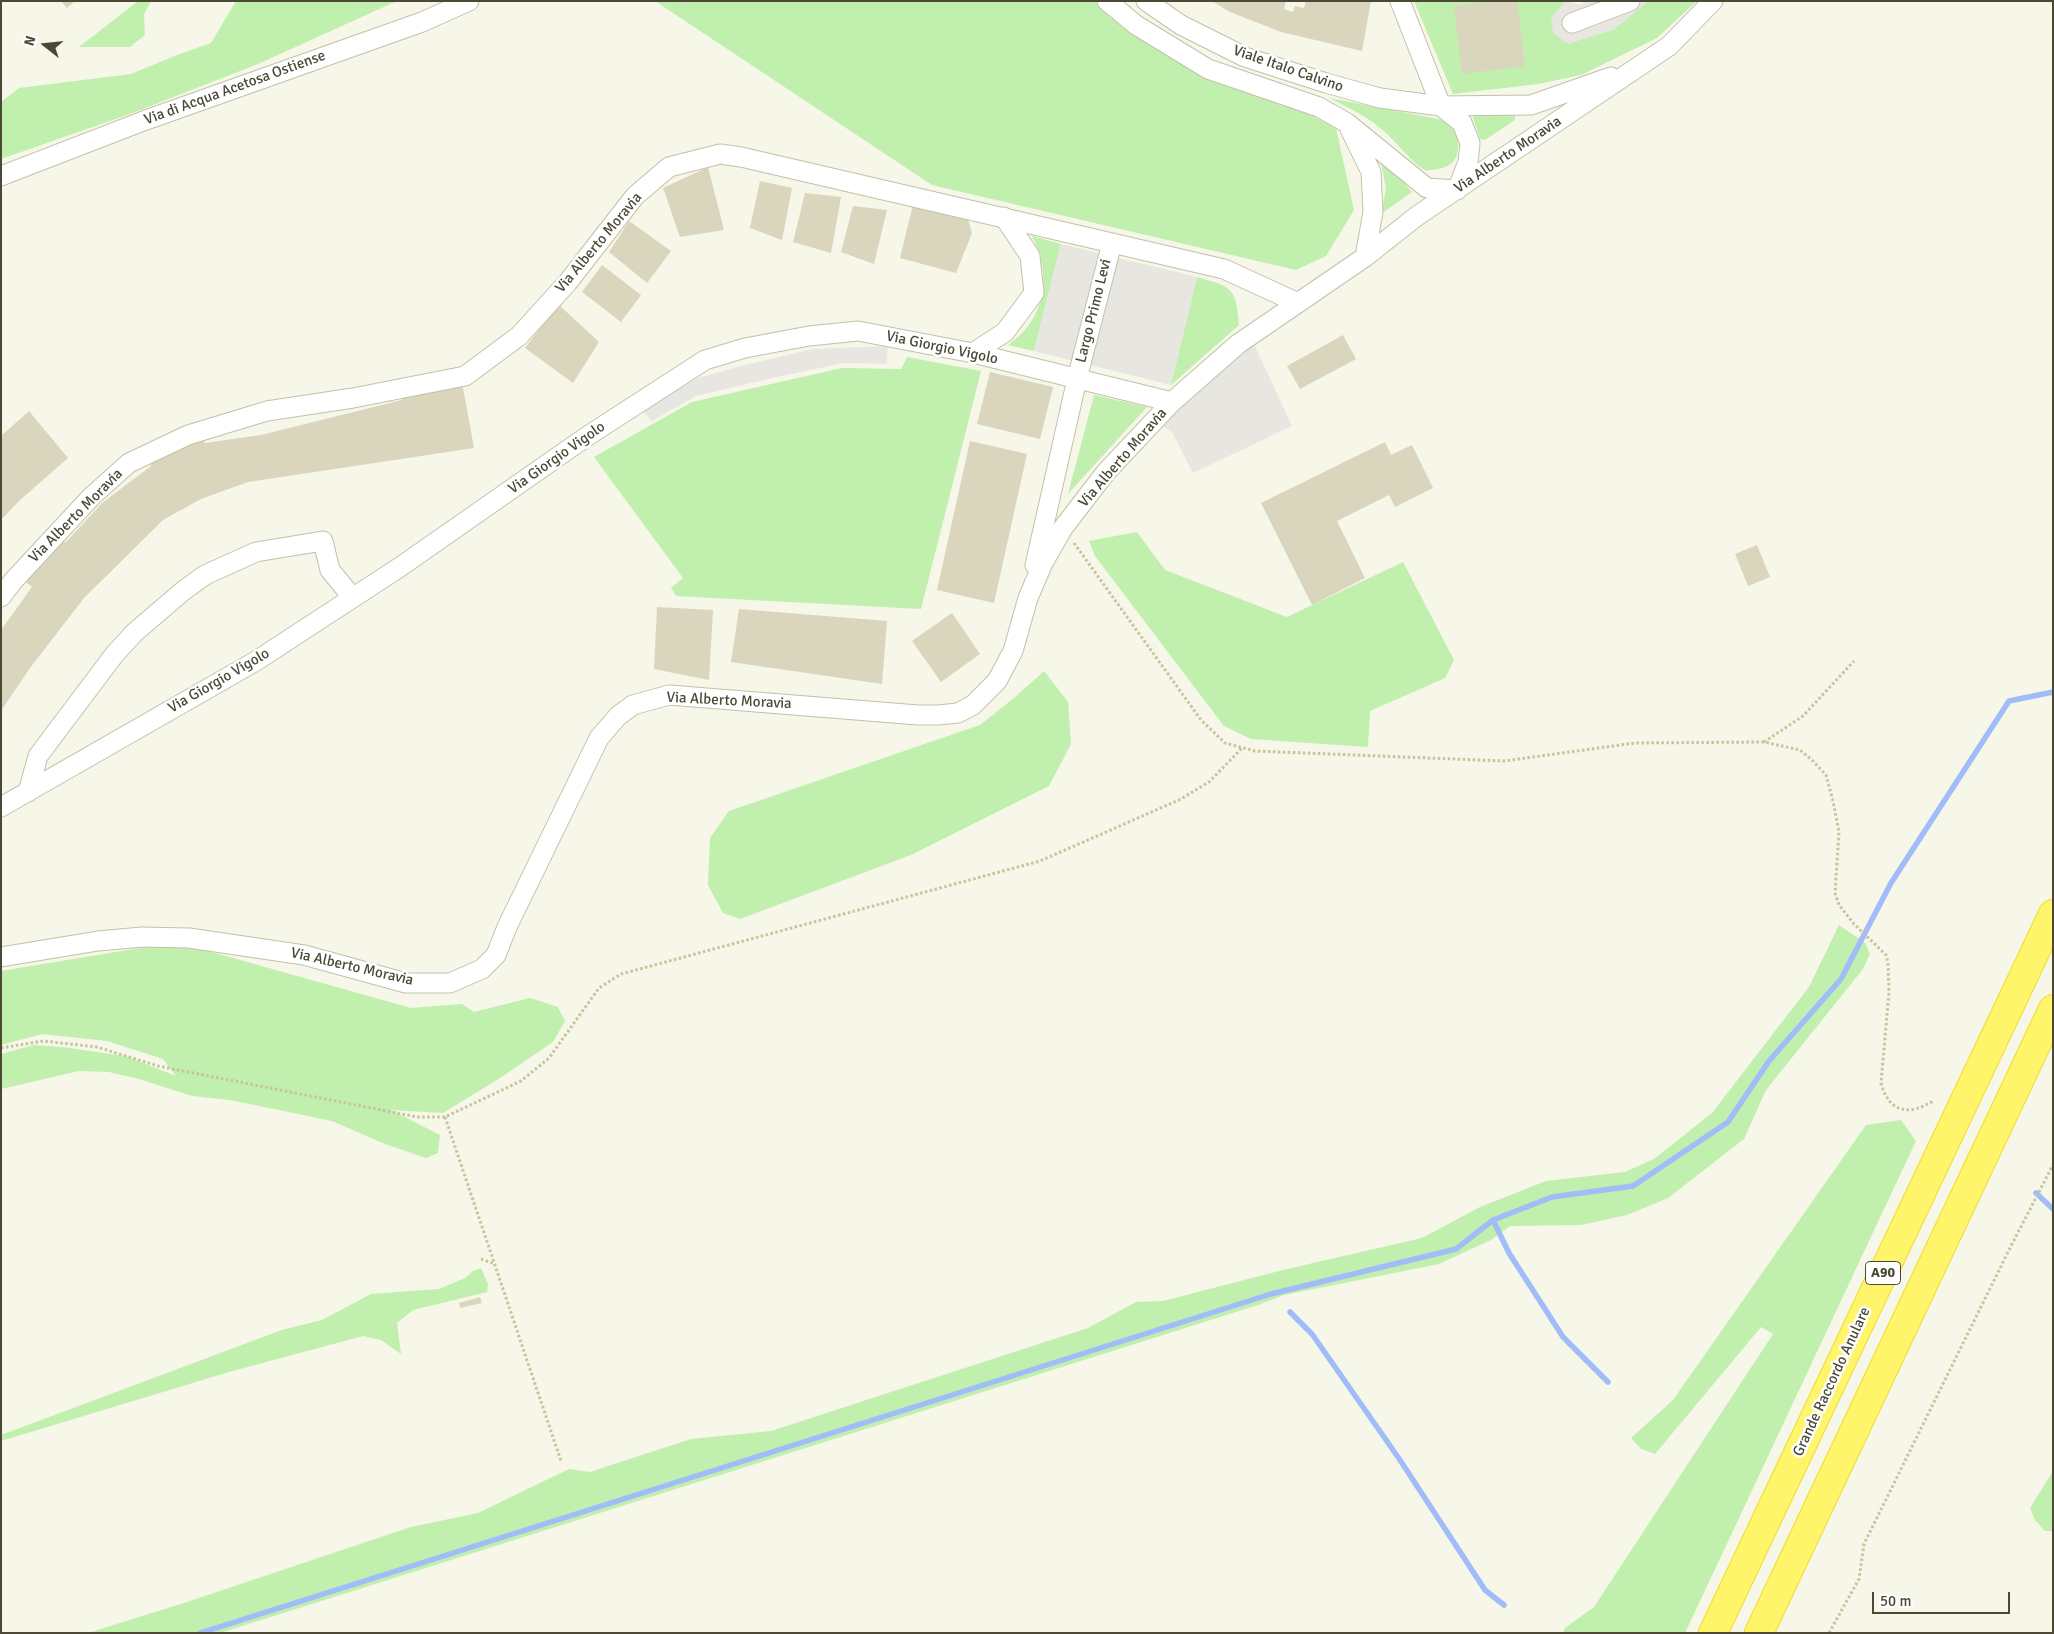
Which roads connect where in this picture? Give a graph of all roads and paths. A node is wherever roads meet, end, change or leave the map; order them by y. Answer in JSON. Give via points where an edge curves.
{"nodes":[{"id":1,"x":468,"y":1,"type":"edge"},
{"id":2,"x":1107,"y":1,"type":"edge"},
{"id":3,"x":1146,"y":1,"type":"edge"},
{"id":4,"x":1400,"y":1,"type":"edge"},
{"id":5,"x":1630,"y":1,"type":"edge"},
{"id":6,"x":1713,"y":1,"type":"edge"},
{"id":7,"x":1572,"y":23,"type":"dead end"},
{"id":8,"x":1636,"y":68,"type":"junction"},
{"id":9,"x":1441,"y":106,"type":"junction"},
{"id":10,"x":1347,"y":123,"type":"junction"},
{"id":11,"x":1,"y":176,"type":"edge"},
{"id":12,"x":1457,"y":190,"type":"junction"},
{"id":13,"x":1004,"y":217,"type":"junction"},
{"id":14,"x":1112,"y":242,"type":"junction"},
{"id":15,"x":1365,"y":257,"type":"junction"},
{"id":16,"x":1298,"y":304,"type":"junction"},
{"id":17,"x":973,"y":353,"type":"junction"},
{"id":18,"x":1077,"y":379,"type":"junction"},
{"id":19,"x":1172,"y":402,"type":"junction"},
{"id":20,"x":1063,"y":528,"type":"junction"},
{"id":21,"x":1,"y":597,"type":"edge"},
{"id":22,"x":353,"y":598,"type":"junction"},
{"id":23,"x":1028,"y":598,"type":"junction"},
{"id":24,"x":1854,"y":661,"type":"dead end"},
{"id":25,"x":1764,"y":742,"type":"junction"},
{"id":26,"x":1242,"y":748,"type":"junction"},
{"id":27,"x":28,"y":792,"type":"junction"},
{"id":28,"x":1,"y":806,"type":"edge"},
{"id":29,"x":2053,"y":914,"type":"edge"},
{"id":30,"x":1,"y":957,"type":"edge"},
{"id":31,"x":2053,"y":1009,"type":"edge"},
{"id":32,"x":1,"y":1048,"type":"edge"},
{"id":33,"x":1933,"y":1101,"type":"dead end"},
{"id":34,"x":444,"y":1117,"type":"junction"},
{"id":35,"x":2053,"y":1166,"type":"edge"},
{"id":36,"x":481,"y":1259,"type":"dead end"},
{"id":37,"x":495,"y":1264,"type":"junction"},
{"id":38,"x":561,"y":1461,"type":"dead end"},
{"id":39,"x":1713,"y":1633,"type":"edge"},
{"id":40,"x":1759,"y":1633,"type":"edge"},
{"id":41,"x":1829,"y":1633,"type":"edge"}],
"edges":[{"from":1,"to":11,"type":"street","name":"Via di Acqua Acetosa Ostiense","via":[[422,22],[146,120]]},
{"from":2,"to":10,"type":"street","name":"Viale Italo Calvino","via":[[1136,25],[1208,68],[1319,107]]},
{"from":3,"to":9,"type":"street","name":"Viale Italo Calvino","via":[[1181,25],[1245,57],[1380,98]]},
{"from":4,"to":9,"type":"street"},
{"from":5,"to":7,"type":"street"},
{"from":6,"to":8,"type":"street","name":"Via Alberto Moravia","via":[[1669,46]]},
{"from":8,"to":9,"type":"street","name":"Viale Italo Calvino","via":[[1531,105]]},
{"from":8,"to":12,"type":"street","name":"Via Alberto Moravia"},
{"from":9,"to":12,"type":"street","via":[[1462,123],[1470,143],[1468,162]]},
{"from":10,"to":12,"type":"street","name":"Viale Italo Calvino","via":[[1427,188]]},
{"from":10,"to":15,"type":"street","via":[[1371,172],[1373,212]]},
{"from":12,"to":15,"type":"street","name":"Via Alberto Moravia","via":[[1417,216]]},
{"from":13,"to":14,"type":"street","name":"Via Alberto Moravia"},
{"from":13,"to":17,"type":"street","via":[[1030,256],[1034,293],[1005,332]]},
{"from":13,"to":21,"type":"street","name":"Via Alberto Moravia","via":[[741,157],[720,154],[669,167],[635,196],[568,282],[519,336],[465,376],[266,411],[188,435],[129,463],[92,496]]},
{"from":14,"to":16,"type":"street","name":"Via Alberto Moravia","via":[[1224,269]]},
{"from":14,"to":18,"type":"street","name":"Largo Primo Levi"},
{"from":15,"to":16,"type":"street","name":"Via Alberto Moravia"},
{"from":16,"to":19,"type":"street","name":"Via Alberto Moravia","via":[[1238,344]]},
{"from":17,"to":18,"type":"street","name":"Via Giorgio Vigolo"},
{"from":17,"to":22,"type":"street","name":"Via Giorgio Vigolo","via":[[858,331],[745,348],[706,360],[586,437]]},
{"from":18,"to":19,"type":"street","name":"Via Giorgio Vigolo"},
{"from":18,"to":23,"type":"street","name":"Largo Primo Levi"},
{"from":19,"to":20,"type":"street","name":"Via Alberto Moravia","via":[[1106,472]]},
{"from":20,"to":23,"type":"street","name":"Via Alberto Moravia"},
{"from":20,"to":26,"type":"path","via":[[1201,720],[1225,743]]},
{"from":22,"to":27,"type":"street","name":"Via Giorgio Vigolo","via":[[256,661]]},
{"from":22,"to":27,"type":"street","via":[[330,570],[323,541],[256,552],[206,575],[134,633],[114,655],[38,756]]},
{"from":23,"to":30,"type":"street","name":"Via Alberto Moravia","via":[[1019,633],[1005,667],[986,694],[958,713],[918,715],[669,694],[633,705],[618,716],[599,738],[506,927],[496,955],[482,969],[450,983],[406,983],[304,955],[188,938],[142,937],[98,941]]},
{"from":24,"to":25,"type":"path","via":[[1803,716]]},
{"from":25,"to":26,"type":"path","via":[[1635,743],[1504,761]]},
{"from":25,"to":33,"type":"path","via":[[1800,750],[1826,775],[1839,832],[1835,893],[1839,905],[1886,955],[1888,963],[1889,992],[1881,1083],[1889,1102],[1899,1108],[1912,1110]]},
{"from":26,"to":34,"type":"path","via":[[1209,782],[1179,800],[1040,861],[621,974],[599,988],[549,1058],[520,1081]]},
{"from":27,"to":28,"type":"street","name":"Via Giorgio Vigolo"},
{"from":29,"to":39,"type":"highway","name":"Grande Raccordo Anulare","number":"A90"},
{"from":31,"to":40,"type":"highway","number":"A90"},
{"from":32,"to":34,"type":"path","via":[[43,1041],[96,1046],[158,1066],[417,1116]]},
{"from":34,"to":37,"type":"path"},
{"from":35,"to":41,"type":"path","via":[[1864,1544],[1859,1579]]},
{"from":36,"to":37,"type":"path"},
{"from":37,"to":38,"type":"path"}]}
